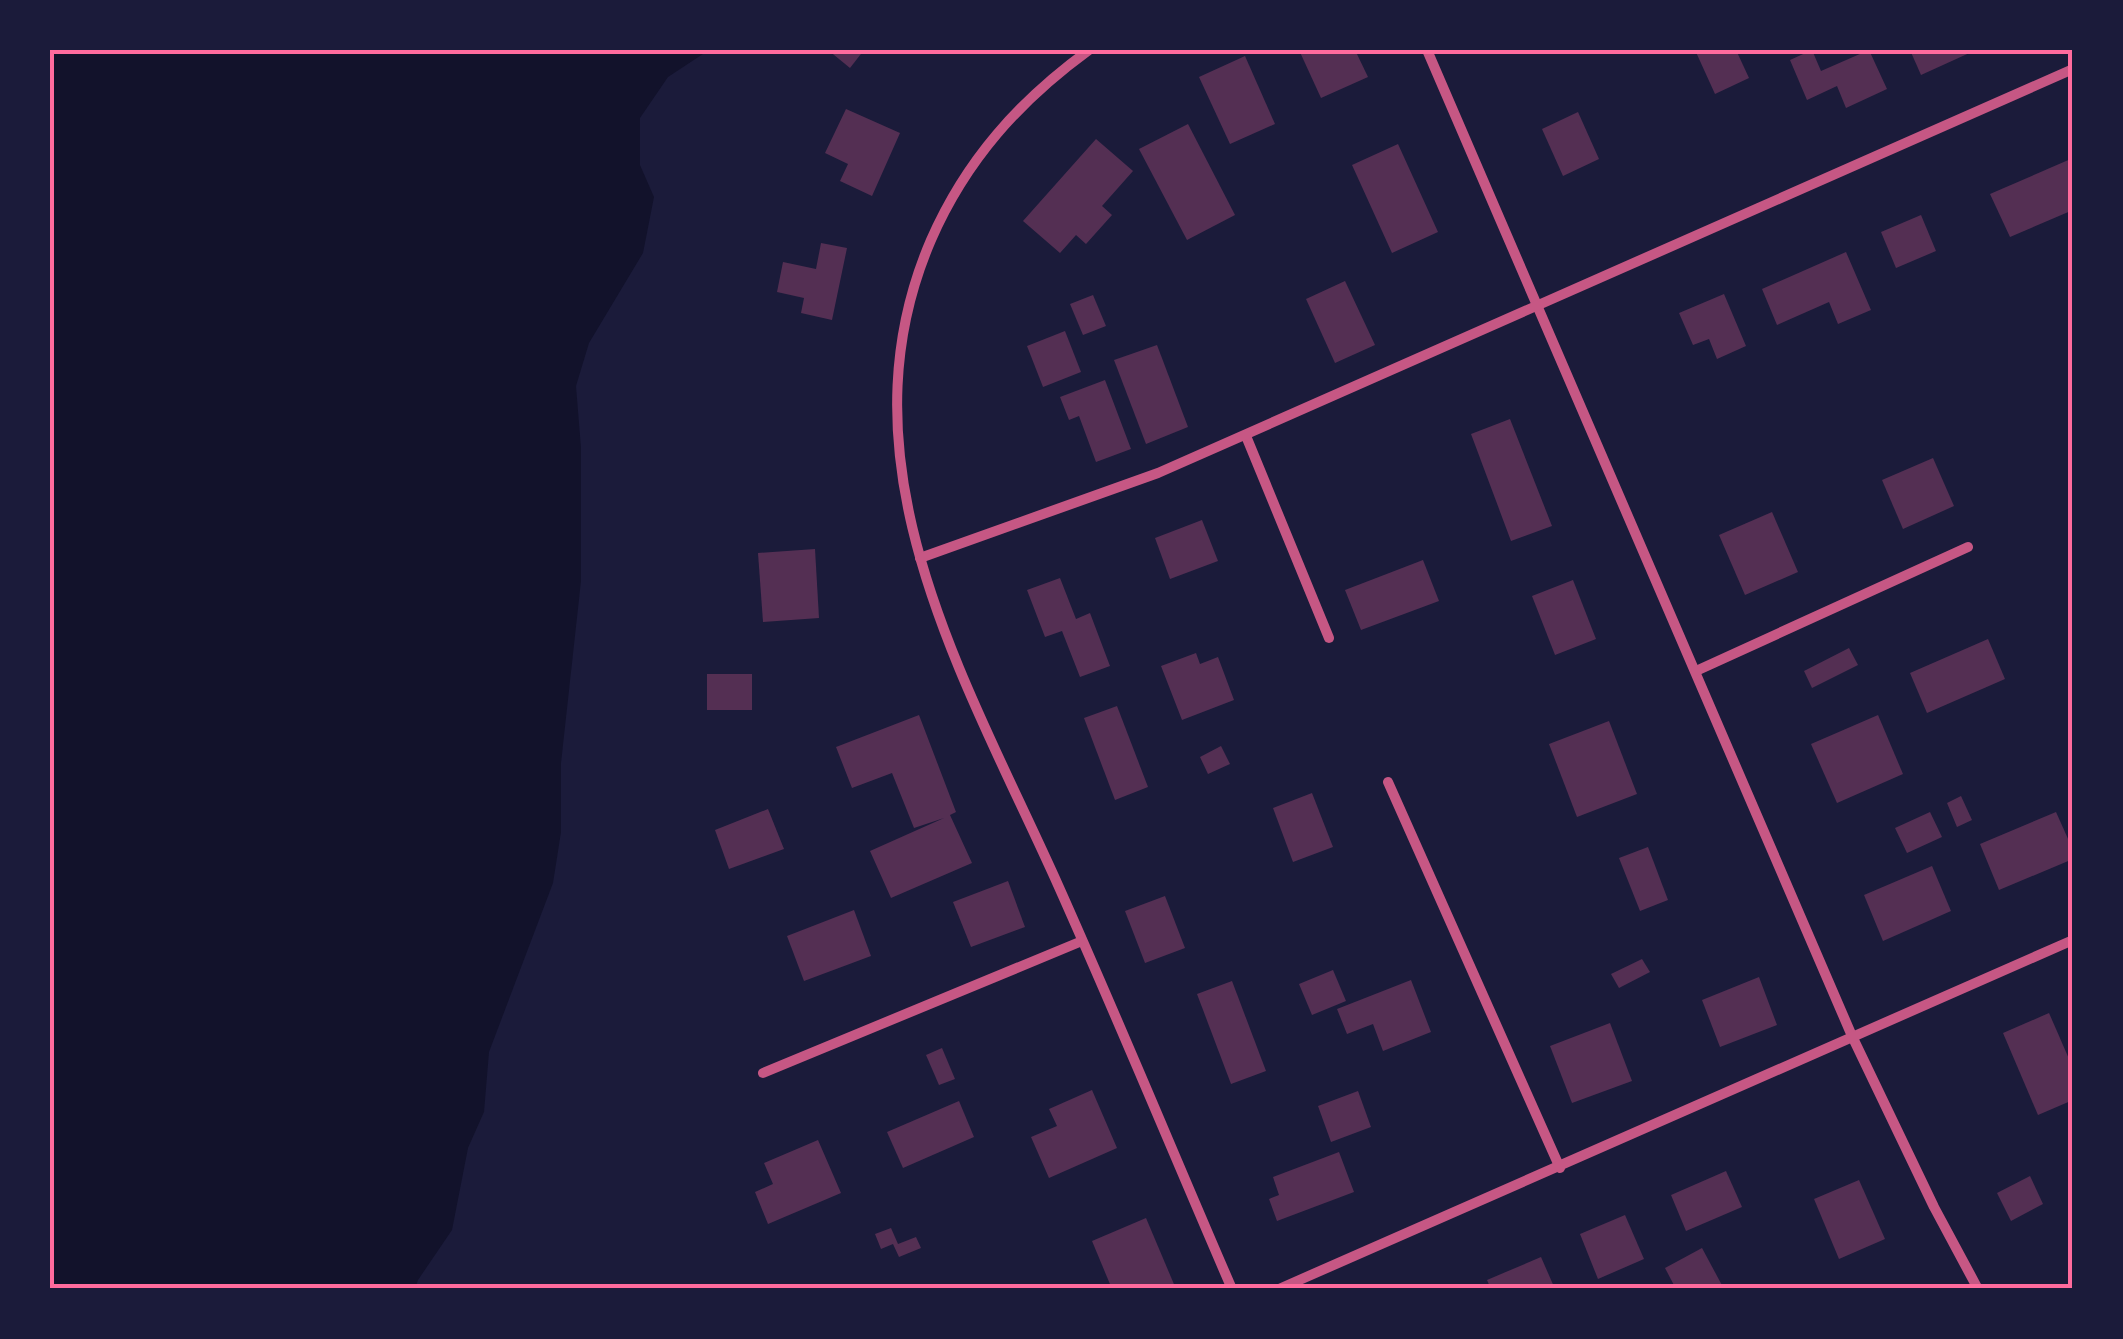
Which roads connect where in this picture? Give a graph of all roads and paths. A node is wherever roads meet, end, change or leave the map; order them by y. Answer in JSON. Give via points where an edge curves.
{"nodes":[{"id":1,"x":1089,"y":50,"type":"edge"},
{"id":2,"x":1427,"y":50,"type":"edge"},
{"id":3,"x":2073,"y":69,"type":"edge"},
{"id":4,"x":1538,"y":305,"type":"junction"},
{"id":5,"x":1246,"y":436,"type":"junction"},
{"id":6,"x":1968,"y":548,"type":"dead end"},
{"id":7,"x":920,"y":558,"type":"junction"},
{"id":8,"x":1329,"y":638,"type":"dead end"},
{"id":9,"x":1696,"y":671,"type":"junction"},
{"id":10,"x":1388,"y":782,"type":"dead end"},
{"id":11,"x":2073,"y":940,"type":"edge"},
{"id":12,"x":1082,"y":941,"type":"junction"},
{"id":13,"x":1852,"y":1036,"type":"junction"},
{"id":14,"x":762,"y":1073,"type":"dead end"},
{"id":15,"x":1560,"y":1168,"type":"junction"},
{"id":16,"x":1232,"y":1289,"type":"edge"},
{"id":17,"x":1279,"y":1289,"type":"edge"},
{"id":18,"x":1978,"y":1289,"type":"edge"}],
"edges":[{"from":1,"to":7,"type":"street","via":[[988,140],[915,280],[902,337],[896,428]]},
{"from":2,"to":4,"type":"street"},
{"from":3,"to":4,"type":"street"},
{"from":4,"to":5,"type":"street"},
{"from":4,"to":9,"type":"street"},
{"from":5,"to":7,"type":"street"},
{"from":5,"to":8,"type":"street"},
{"from":6,"to":9,"type":"street"},
{"from":7,"to":12,"type":"street","via":[[954,654]]},
{"from":9,"to":13,"type":"street"},
{"from":10,"to":15,"type":"street"},
{"from":11,"to":13,"type":"street"},
{"from":12,"to":14,"type":"street"},
{"from":12,"to":16,"type":"street"},
{"from":13,"to":15,"type":"street"},
{"from":13,"to":18,"type":"street"},
{"from":15,"to":17,"type":"street"}]}
